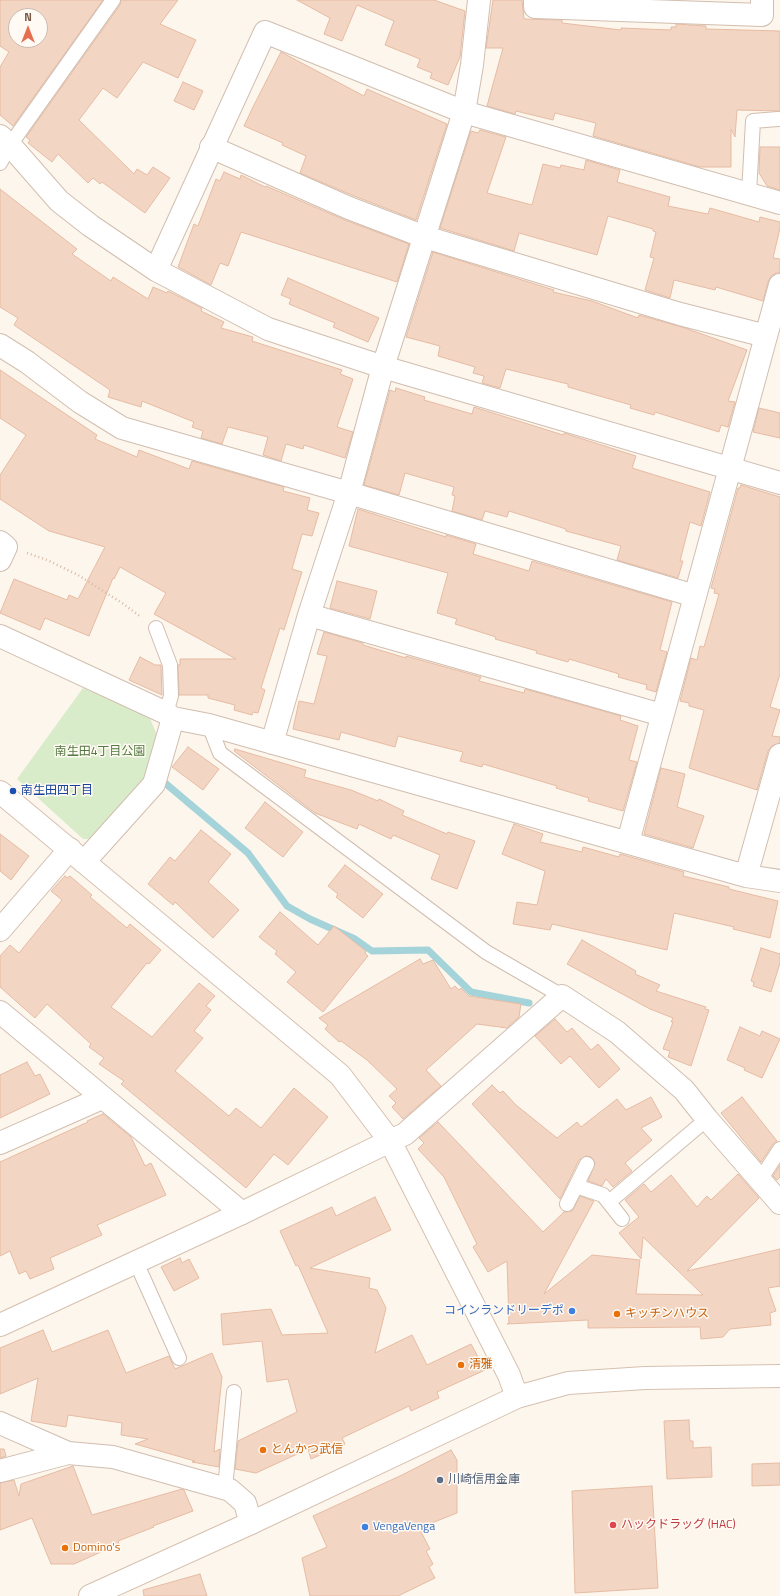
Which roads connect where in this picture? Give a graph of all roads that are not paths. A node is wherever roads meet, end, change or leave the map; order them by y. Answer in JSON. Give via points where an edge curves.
{"nodes":[{"id":1,"x":113,"y":0,"type":"edge"},
{"id":2,"x":479,"y":0,"type":"edge"},
{"id":3,"x":535,"y":0,"type":"edge"},
{"id":4,"x":762,"y":0,"type":"edge"},
{"id":5,"x":464,"y":112,"type":"junction"},
{"id":6,"x":778,"y":119,"type":"dead end"},
{"id":7,"x":3,"y":148,"type":"edge"},
{"id":8,"x":211,"y":148,"type":"junction"},
{"id":9,"x":749,"y":193,"type":"junction"},
{"id":10,"x":780,"y":202,"type":"edge"},
{"id":11,"x":425,"y":237,"type":"junction"},
{"id":12,"x":156,"y":270,"type":"junction"},
{"id":13,"x":780,"y":286,"type":"edge"},
{"id":14,"x":766,"y":336,"type":"junction"},
{"id":15,"x":0,"y":345,"type":"edge"},
{"id":16,"x":383,"y":367,"type":"junction"},
{"id":17,"x":730,"y":469,"type":"junction"},
{"id":18,"x":780,"y":482,"type":"edge"},
{"id":19,"x":349,"y":493,"type":"junction"},
{"id":20,"x":695,"y":596,"type":"junction"},
{"id":21,"x":310,"y":615,"type":"junction"},
{"id":22,"x":156,"y":628,"type":"road end"},
{"id":23,"x":0,"y":636,"type":"edge"},
{"id":24,"x":169,"y":715,"type":"junction"},
{"id":25,"x":662,"y":715,"type":"junction"},
{"id":26,"x":209,"y":724,"type":"junction"},
{"id":27,"x":272,"y":743,"type":"junction"},
{"id":28,"x":780,"y":755,"type":"edge"},
{"id":29,"x":0,"y":792,"type":"edge"},
{"id":30,"x":628,"y":842,"type":"junction"},
{"id":31,"x":77,"y":855,"type":"junction"},
{"id":32,"x":746,"y":876,"type":"junction"},
{"id":33,"x":780,"y":881,"type":"edge"},
{"id":34,"x":0,"y":930,"type":"edge"},
{"id":35,"x":562,"y":996,"type":"junction"},
{"id":36,"x":0,"y":1012,"type":"edge"},
{"id":37,"x":102,"y":1098,"type":"junction"},
{"id":38,"x":707,"y":1119,"type":"junction"},
{"id":39,"x":390,"y":1141,"type":"junction"},
{"id":40,"x":0,"y":1143,"type":"edge"},
{"id":41,"x":780,"y":1149,"type":"edge"},
{"id":42,"x":587,"y":1164,"type":"dead end"},
{"id":43,"x":760,"y":1180,"type":"junction"},
{"id":44,"x":576,"y":1186,"type":"junction"},
{"id":45,"x":609,"y":1202,"type":"junction"},
{"id":46,"x":780,"y":1203,"type":"edge"},
{"id":47,"x":566,"y":1204,"type":"dead end"},
{"id":48,"x":242,"y":1213,"type":"junction"},
{"id":49,"x":622,"y":1219,"type":"dead end"},
{"id":50,"x":136,"y":1262,"type":"junction"},
{"id":51,"x":0,"y":1325,"type":"edge"},
{"id":52,"x":180,"y":1358,"type":"dead end"},
{"id":53,"x":780,"y":1376,"type":"edge"},
{"id":54,"x":234,"y":1392,"type":"dead end"},
{"id":55,"x":517,"y":1397,"type":"junction"},
{"id":56,"x":0,"y":1423,"type":"edge"},
{"id":57,"x":68,"y":1453,"type":"junction"},
{"id":58,"x":0,"y":1471,"type":"edge"},
{"id":59,"x":225,"y":1489,"type":"junction"},
{"id":60,"x":251,"y":1522,"type":"junction"},
{"id":61,"x":90,"y":1596,"type":"edge"}],
"edges":[{"from":1,"to":7,"type":"lane"},
{"from":2,"to":5,"type":"street"},
{"from":3,"to":4,"type":"street","via":[[535,7],[762,16]]},
{"from":5,"to":8,"type":"street","via":[[265,32]]},
{"from":5,"to":9,"type":"street"},
{"from":5,"to":11,"type":"street"},
{"from":6,"to":9,"type":"lane","via":[[753,121]]},
{"from":7,"to":12,"type":"street","via":[[59,201]]},
{"from":8,"to":11,"type":"street","via":[[349,208]]},
{"from":8,"to":12,"type":"street"},
{"from":9,"to":10,"type":"street"},
{"from":11,"to":14,"type":"street","via":[[680,314]]},
{"from":11,"to":16,"type":"street"},
{"from":12,"to":16,"type":"street","via":[[268,329]]},
{"from":13,"to":14,"type":"street"},
{"from":14,"to":17,"type":"street"},
{"from":15,"to":19,"type":"street","via":[[80,402],[122,428]]},
{"from":16,"to":17,"type":"street"},
{"from":16,"to":19,"type":"street"},
{"from":17,"to":18,"type":"street"},
{"from":17,"to":20,"type":"street"},
{"from":19,"to":20,"type":"street"},
{"from":19,"to":21,"type":"street"},
{"from":20,"to":25,"type":"street"},
{"from":21,"to":25,"type":"street"},
{"from":21,"to":27,"type":"street"},
{"from":22,"to":24,"type":"lane","via":[[170,665]]},
{"from":23,"to":24,"type":"street"},
{"from":24,"to":26,"type":"street"},
{"from":24,"to":31,"type":"street","via":[[154,784]]},
{"from":25,"to":30,"type":"street"},
{"from":26,"to":27,"type":"street"},
{"from":26,"to":35,"type":"lane","via":[[220,753],[486,952]]},
{"from":27,"to":30,"type":"street"},
{"from":28,"to":32,"type":"street"},
{"from":29,"to":31,"type":"street"},
{"from":30,"to":32,"type":"street"},
{"from":31,"to":34,"type":"street"},
{"from":31,"to":39,"type":"street","via":[[340,1075]]},
{"from":32,"to":33,"type":"street"},
{"from":35,"to":38,"type":"street","via":[[617,1032],[684,1090]]},
{"from":35,"to":39,"type":"street","via":[[405,1134]]},
{"from":36,"to":37,"type":"street"},
{"from":37,"to":40,"type":"street"},
{"from":37,"to":48,"type":"street"},
{"from":38,"to":43,"type":"street"},
{"from":38,"to":45,"type":"lane"},
{"from":39,"to":48,"type":"street"},
{"from":39,"to":55,"type":"street","via":[[509,1375]]},
{"from":41,"to":43,"type":"lane"},
{"from":42,"to":44,"type":"lane"},
{"from":43,"to":46,"type":"street"},
{"from":44,"to":45,"type":"lane","via":[[603,1195]]},
{"from":44,"to":47,"type":"lane"},
{"from":45,"to":49,"type":"lane"},
{"from":48,"to":50,"type":"street"},
{"from":50,"to":51,"type":"street"},
{"from":50,"to":52,"type":"lane"},
{"from":53,"to":55,"type":"street","via":[[646,1378],[568,1383]]},
{"from":54,"to":59,"type":"lane"},
{"from":55,"to":60,"type":"street"},
{"from":56,"to":57,"type":"street"},
{"from":57,"to":58,"type":"street"},
{"from":57,"to":59,"type":"street","via":[[114,1457]]},
{"from":59,"to":60,"type":"street","via":[[230,1490],[245,1503]]},
{"from":60,"to":61,"type":"street"}]}
